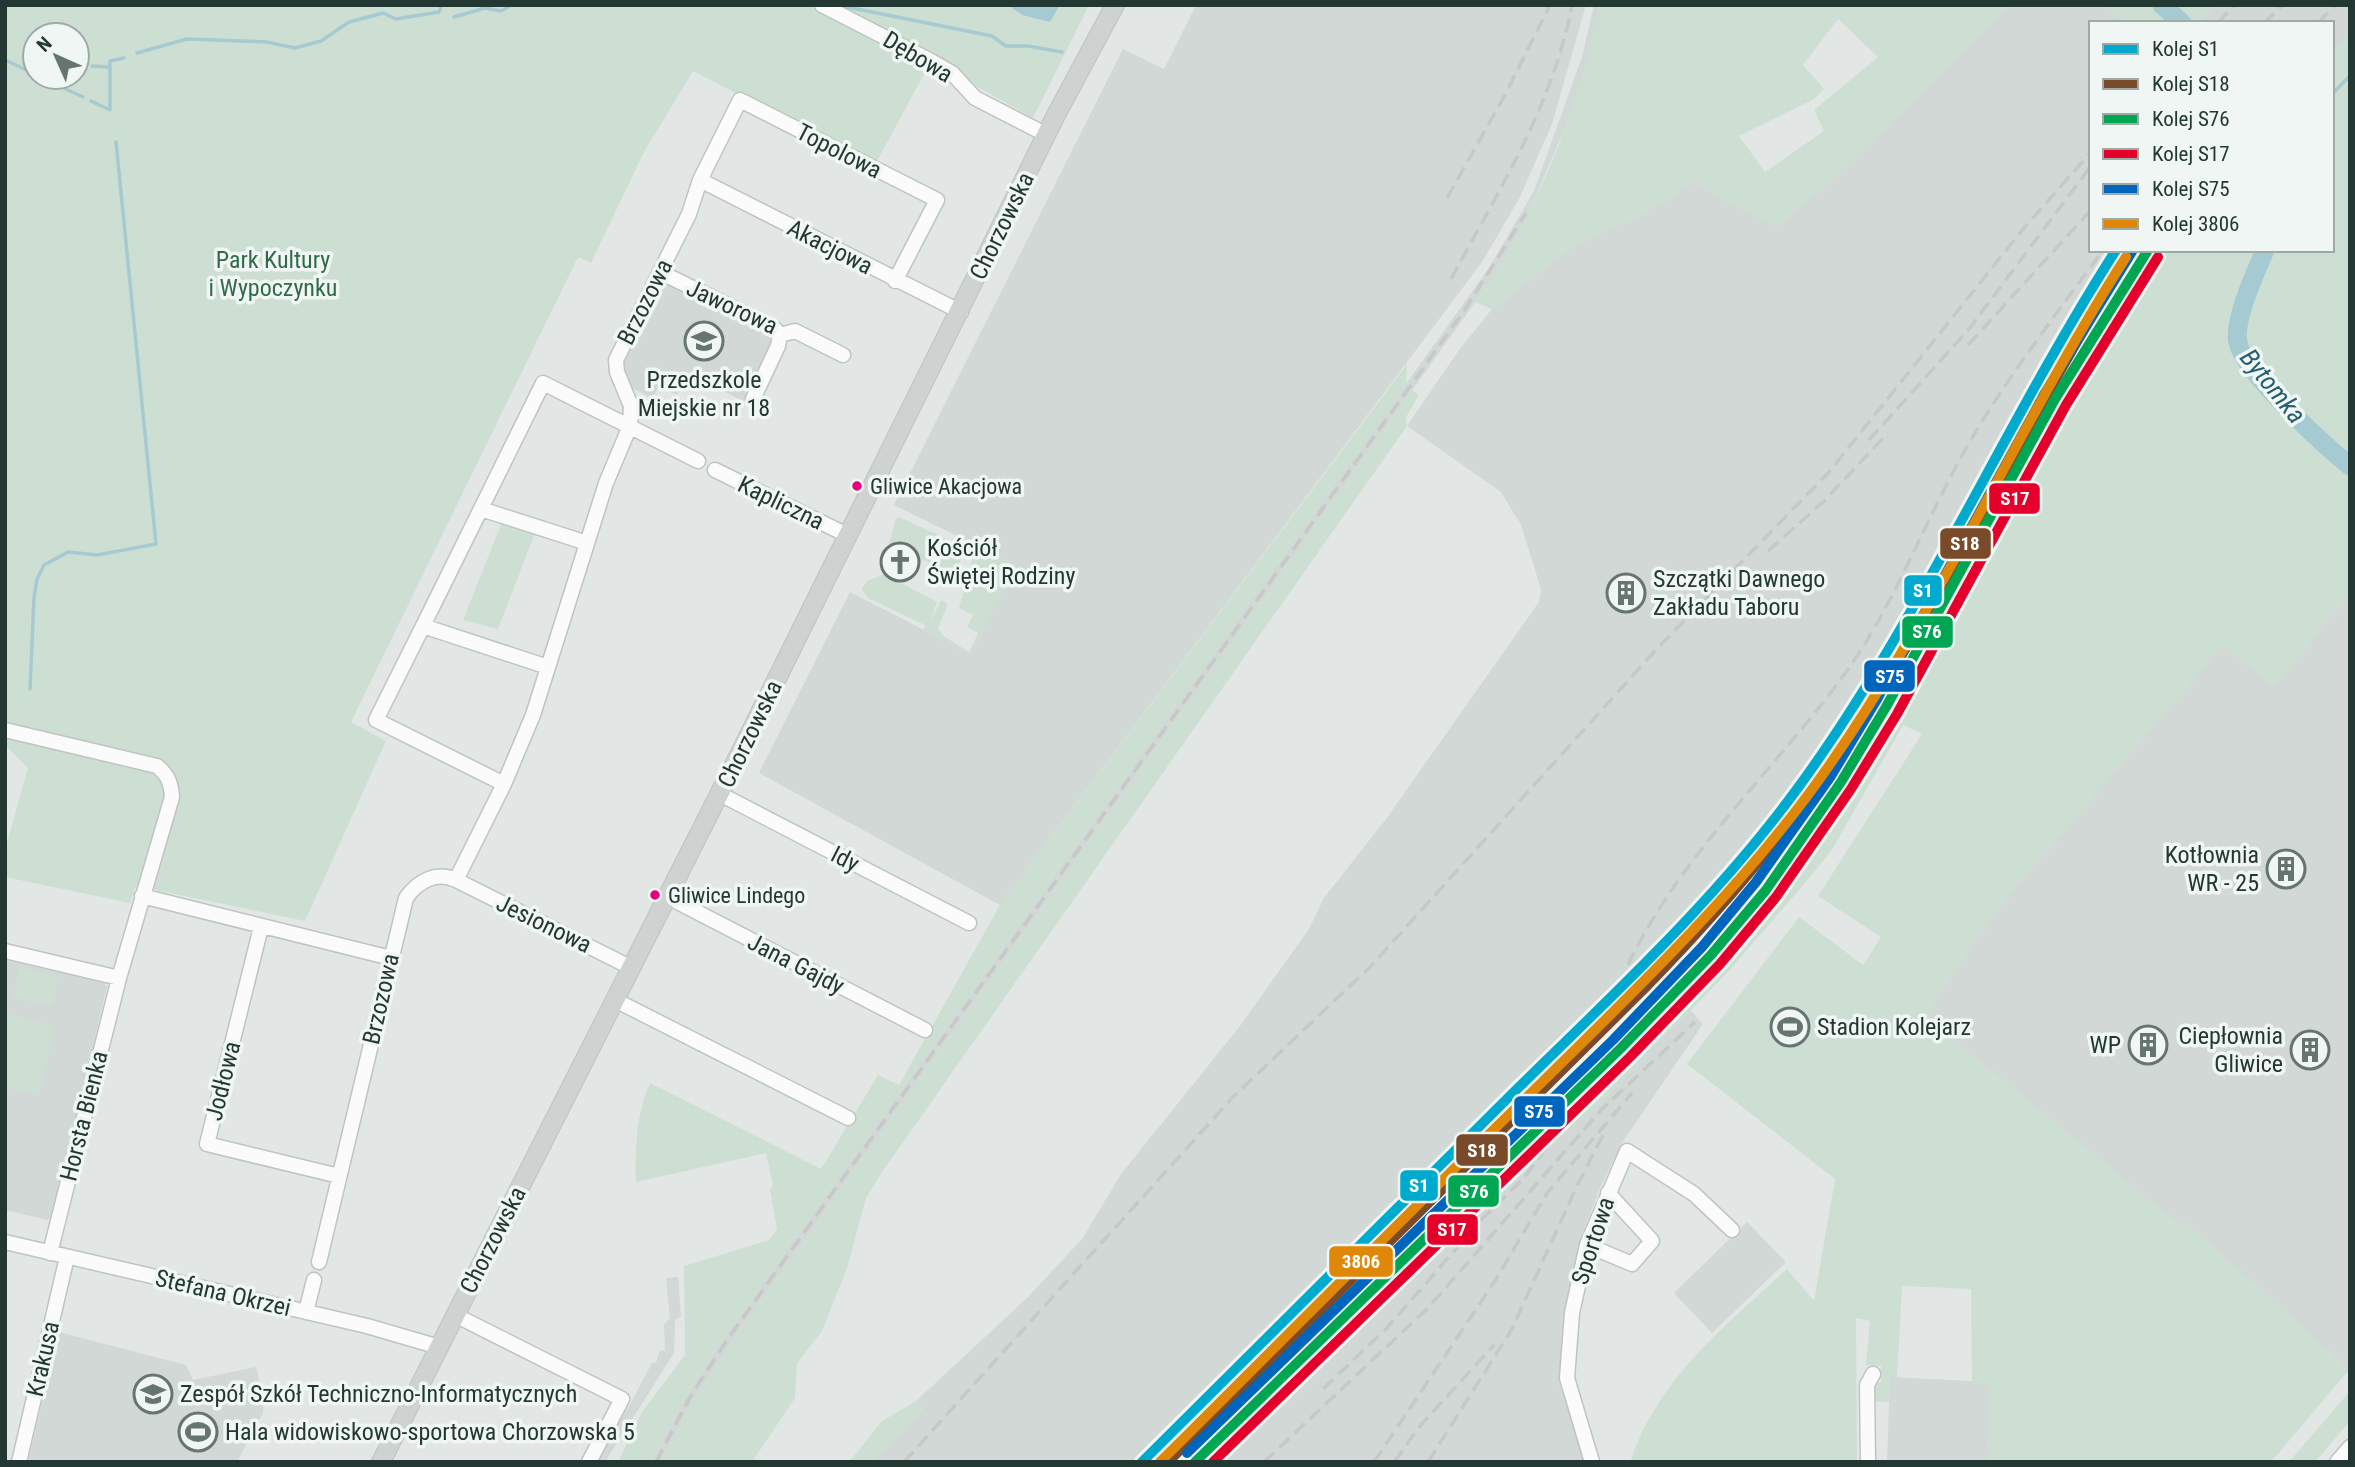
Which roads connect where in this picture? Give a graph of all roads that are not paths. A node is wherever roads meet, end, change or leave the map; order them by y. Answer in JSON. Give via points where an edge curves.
{"nodes":[{"id":1,"x":822,"y":5,"type":"edge"},
{"id":2,"x":1115,"y":5,"type":"edge"},
{"id":3,"x":1047,"y":135,"type":"junction"},
{"id":4,"x":700,"y":180,"type":"junction"},
{"id":5,"x":660,"y":272,"type":"junction"},
{"id":6,"x":895,"y":281,"type":"junction"},
{"id":7,"x":961,"y":312,"type":"junction"},
{"id":8,"x":780,"y":335,"type":"junction"},
{"id":9,"x":843,"y":355,"type":"dead end"},
{"id":10,"x":753,"y":399,"type":"dead end"},
{"id":11,"x":630,"y":426,"type":"junction"},
{"id":12,"x":698,"y":461,"type":"dead end"},
{"id":13,"x":715,"y":470,"type":"dead end"},
{"id":14,"x":481,"y":509,"type":"junction"},
{"id":15,"x":847,"y":535,"type":"junction"},
{"id":16,"x":587,"y":543,"type":"junction"},
{"id":17,"x":423,"y":626,"type":"junction"},
{"id":18,"x":548,"y":667,"type":"junction"},
{"id":19,"x":5,"y":730,"type":"edge"},
{"id":20,"x":504,"y":784,"type":"junction"},
{"id":21,"x":720,"y":794,"type":"junction"},
{"id":22,"x":456,"y":880,"type":"junction"},
{"id":23,"x":142,"y":896,"type":"junction"},
{"id":24,"x":668,"y":897,"type":"junction"},
{"id":25,"x":970,"y":923,"type":"dead end"},
{"id":26,"x":261,"y":927,"type":"junction"},
{"id":27,"x":5,"y":951,"type":"edge"},
{"id":28,"x":391,"y":958,"type":"junction"},
{"id":29,"x":632,"y":968,"type":"junction"},
{"id":30,"x":119,"y":978,"type":"junction"},
{"id":31,"x":615,"y":1000,"type":"junction"},
{"id":32,"x":925,"y":1030,"type":"dead end"},
{"id":33,"x":848,"y":1118,"type":"dead end"},
{"id":34,"x":339,"y":1177,"type":"junction"},
{"id":35,"x":1608,"y":1193,"type":"junction"},
{"id":36,"x":1732,"y":1230,"type":"dead end"},
{"id":37,"x":5,"y":1242,"type":"edge"},
{"id":38,"x":1587,"y":1245,"type":"junction"},
{"id":39,"x":50,"y":1253,"type":"junction"},
{"id":40,"x":67,"y":1257,"type":"junction"},
{"id":41,"x":319,"y":1262,"type":"dead end"},
{"id":42,"x":314,"y":1280,"type":"dead end"},
{"id":43,"x":306,"y":1312,"type":"junction"},
{"id":44,"x":455,"y":1315,"type":"junction"},
{"id":45,"x":439,"y":1347,"type":"junction"},
{"id":46,"x":1872,"y":1374,"type":"dead end"},
{"id":47,"x":2350,"y":1447,"type":"edge"},
{"id":48,"x":19,"y":1462,"type":"edge"},
{"id":49,"x":381,"y":1462,"type":"edge"},
{"id":50,"x":589,"y":1462,"type":"edge"},
{"id":51,"x":1592,"y":1462,"type":"edge"},
{"id":52,"x":1868,"y":1462,"type":"edge"},
{"id":53,"x":2337,"y":1462,"type":"edge"}],
"edges":[{"from":1,"to":3,"type":"street","name":"Dębowa","via":[[952,73],[975,99]]},
{"from":2,"to":3,"type":"main road","name":"Chorzowska"},
{"from":3,"to":7,"type":"main road","name":"Chorzowska"},
{"from":4,"to":5,"type":"street","name":"Brzozowa"},
{"from":4,"to":6,"type":"street","name":"Akacjowa"},
{"from":4,"to":6,"type":"street","name":"Topolowa","via":[[740,100],[937,200]]},
{"from":5,"to":8,"type":"street","name":"Jaworowa"},
{"from":5,"to":11,"type":"street","name":"Brzozowa","via":[[616,360],[631,406]]},
{"from":6,"to":7,"type":"street","name":"Akacjowa"},
{"from":7,"to":15,"type":"main road","name":"Chorzowska"},
{"from":8,"to":9,"type":"street","name":"Jaworowa","via":[[795,331]]},
{"from":8,"to":10,"type":"street"},
{"from":11,"to":12,"type":"street"},
{"from":11,"to":14,"type":"street","via":[[543,383]]},
{"from":11,"to":16,"type":"street","name":"Brzozowa"},
{"from":13,"to":15,"type":"street","name":"Kapliczna"},
{"from":14,"to":16,"type":"street"},
{"from":14,"to":17,"type":"street"},
{"from":15,"to":21,"type":"main road","name":"Chorzowska"},
{"from":16,"to":18,"type":"street","name":"Brzozowa"},
{"from":17,"to":18,"type":"street"},
{"from":17,"to":20,"type":"street","via":[[376,720]]},
{"from":18,"to":20,"type":"street","name":"Brzozowa"},
{"from":19,"to":23,"type":"street","name":"Horsta Bienka","via":[[157,766],[164,772],[172,797]]},
{"from":20,"to":22,"type":"street","name":"Brzozowa"},
{"from":21,"to":24,"type":"main road","name":"Chorzowska"},
{"from":21,"to":25,"type":"street","name":"Idy"},
{"from":22,"to":28,"type":"street","name":"Brzozowa","via":[[436,877],[412,890],[403,907]]},
{"from":22,"to":29,"type":"street","name":"Jesionowa"},
{"from":23,"to":26,"type":"street"},
{"from":23,"to":30,"type":"street","name":"Horsta Bienka"},
{"from":24,"to":29,"type":"main road","name":"Chorzowska"},
{"from":24,"to":32,"type":"street","name":"Jana Gajdy"},
{"from":26,"to":28,"type":"street"},
{"from":26,"to":34,"type":"street","name":"Jodłowa","via":[[207,1144]]},
{"from":27,"to":30,"type":"street"},
{"from":28,"to":34,"type":"street","name":"Brzozowa"},
{"from":29,"to":31,"type":"main road","name":"Chorzowska"},
{"from":30,"to":39,"type":"street","name":"Horsta Bienka"},
{"from":31,"to":33,"type":"street"},
{"from":31,"to":44,"type":"main road","name":"Chorzowska"},
{"from":34,"to":41,"type":"street","name":"Brzozowa"},
{"from":35,"to":36,"type":"street","name":"Sportowa","via":[[1627,1151],[1694,1194]]},
{"from":35,"to":38,"type":"street","name":"Sportowa"},
{"from":35,"to":38,"type":"street","via":[[1652,1241],[1632,1264]]},
{"from":37,"to":39,"type":"street","name":"Stefana Okrzei"},
{"from":38,"to":51,"type":"street","name":"Sportowa","via":[[1572,1313],[1567,1378]]},
{"from":39,"to":40,"type":"street","name":"Stefana Okrzei"},
{"from":40,"to":43,"type":"street","name":"Stefana Okrzei"},
{"from":40,"to":48,"type":"street","name":"Krakusa"},
{"from":42,"to":43,"type":"street"},
{"from":43,"to":45,"type":"street","name":"Stefana Okrzei"},
{"from":44,"to":45,"type":"main road","name":"Chorzowska"},
{"from":44,"to":50,"type":"street","via":[[622,1399]]},
{"from":45,"to":49,"type":"main road","name":"Chorzowska"},
{"from":46,"to":52,"type":"street","via":[[1867,1385]]},
{"from":47,"to":53,"type":"street"}]}
